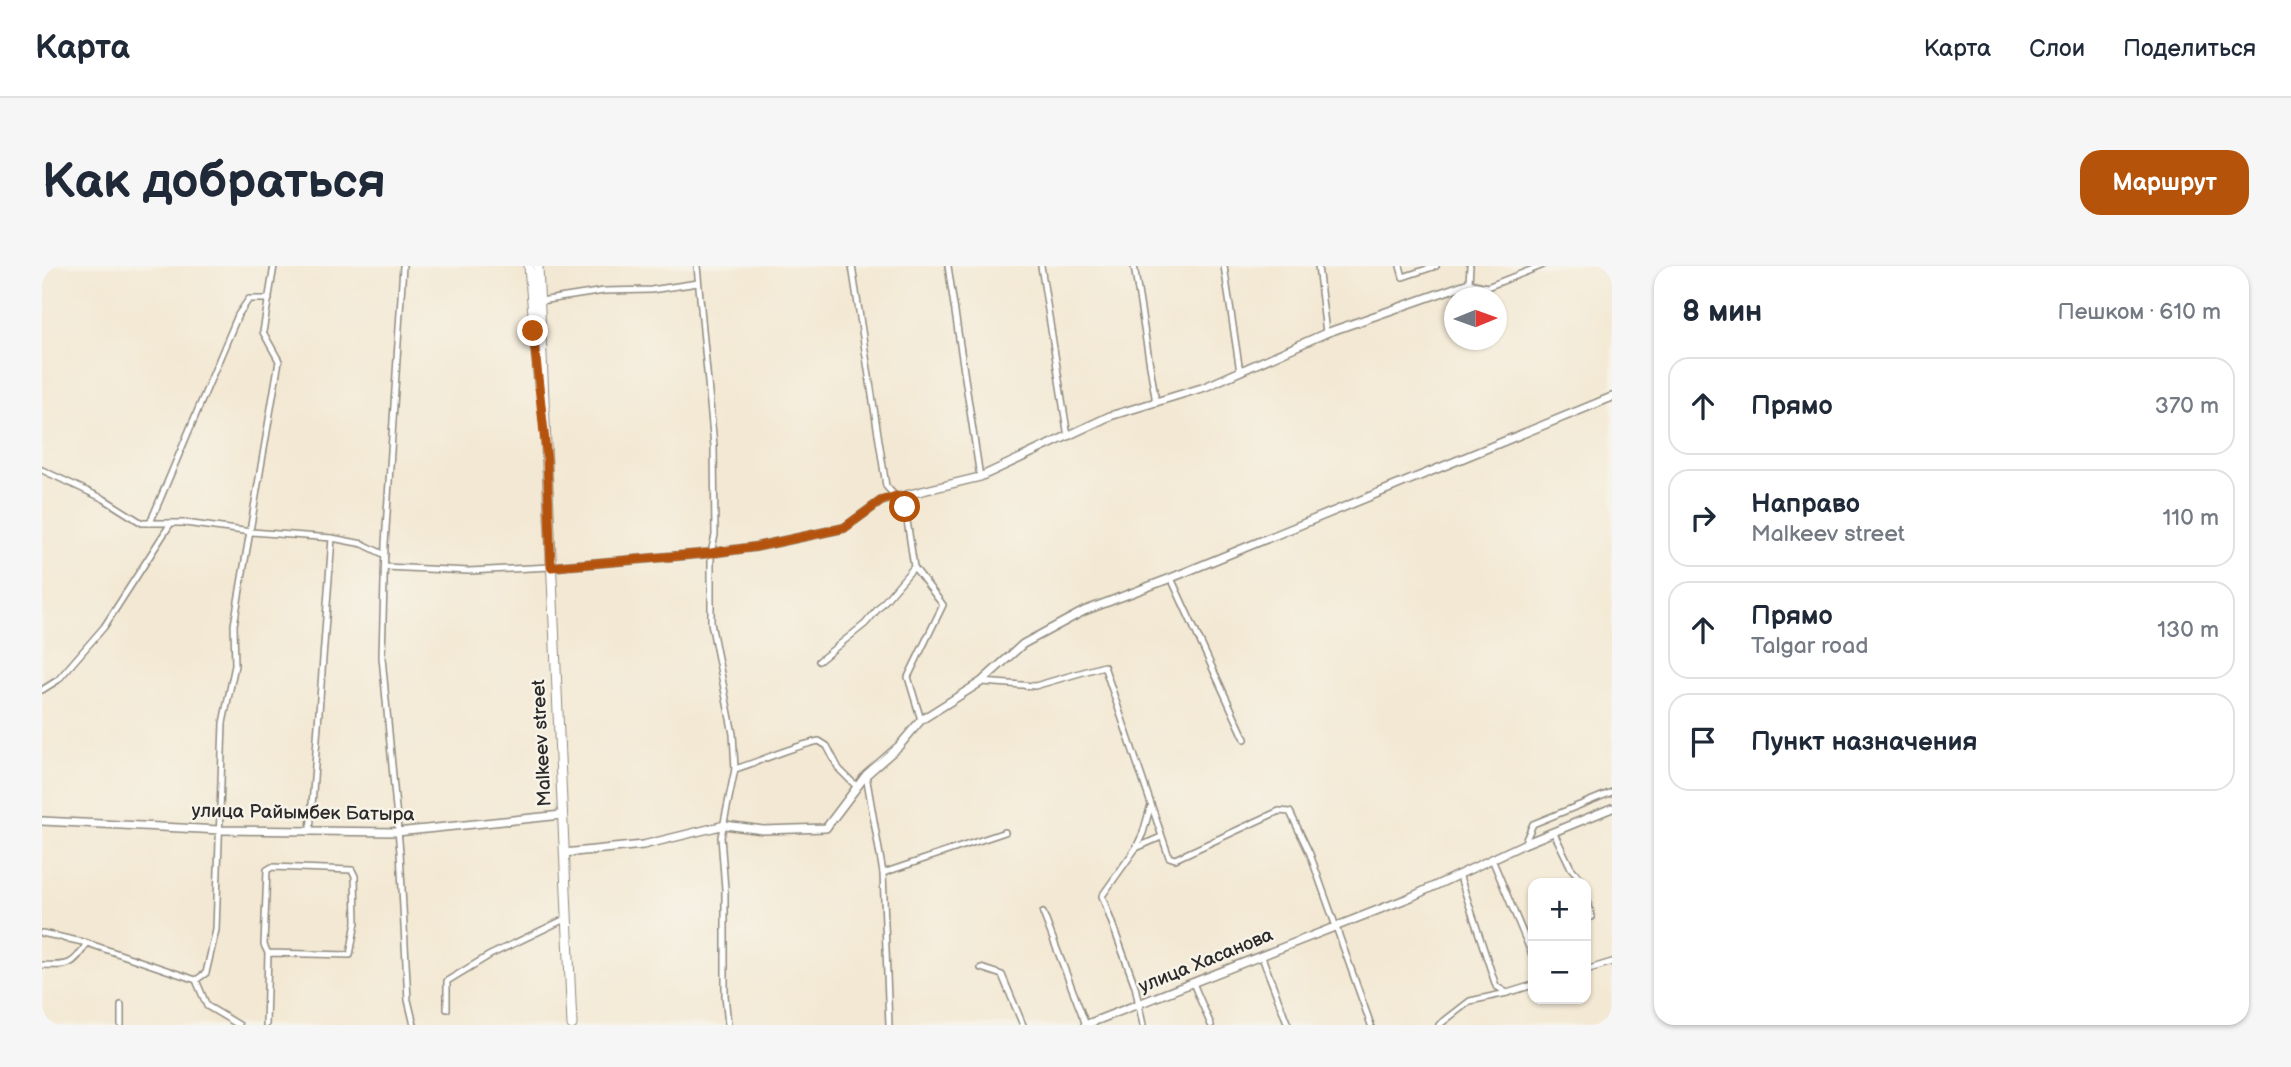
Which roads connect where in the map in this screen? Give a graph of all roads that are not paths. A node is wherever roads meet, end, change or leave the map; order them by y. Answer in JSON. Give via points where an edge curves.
{"nodes":[{"id":1,"x":274,"y":266,"type":"edge"},
{"id":2,"x":403,"y":266,"type":"edge"},
{"id":3,"x":529,"y":266,"type":"edge"},
{"id":4,"x":538,"y":266,"type":"edge"},
{"id":5,"x":697,"y":266,"type":"edge"},
{"id":6,"x":852,"y":266,"type":"edge"},
{"id":7,"x":948,"y":266,"type":"edge"},
{"id":8,"x":1041,"y":266,"type":"edge"},
{"id":9,"x":1134,"y":266,"type":"edge"},
{"id":10,"x":1224,"y":266,"type":"edge"},
{"id":11,"x":1318,"y":266,"type":"edge"},
{"id":12,"x":1400,"y":266,"type":"edge"},
{"id":13,"x":1436,"y":266,"type":"edge"},
{"id":14,"x":1470,"y":266,"type":"edge"},
{"id":15,"x":1541,"y":266,"type":"edge"},
{"id":16,"x":1469,"y":282,"type":"junction"},
{"id":17,"x":698,"y":283,"type":"junction"},
{"id":18,"x":269,"y":299,"type":"junction"},
{"id":19,"x":540,"y":300,"type":"junction"},
{"id":20,"x":1326,"y":333,"type":"junction"},
{"id":21,"x":1240,"y":372,"type":"junction"},
{"id":22,"x":1612,"y":397,"type":"edge"},
{"id":23,"x":1156,"y":402,"type":"junction"},
{"id":24,"x":1068,"y":437,"type":"junction"},
{"id":25,"x":547,"y":460,"type":"junction"},
{"id":26,"x":42,"y":470,"type":"edge"},
{"id":27,"x":980,"y":477,"type":"junction"},
{"id":28,"x":886,"y":486,"type":"junction"},
{"id":29,"x":914,"y":492,"type":"junction"},
{"id":30,"x":896,"y":496,"type":"junction"},
{"id":31,"x":881,"y":501,"type":"junction"},
{"id":32,"x":905,"y":507,"type":"junction"},
{"id":33,"x":150,"y":523,"type":"junction"},
{"id":34,"x":171,"y":523,"type":"junction"},
{"id":35,"x":251,"y":532,"type":"junction"},
{"id":36,"x":332,"y":538,"type":"junction"},
{"id":37,"x":711,"y":553,"type":"junction"},
{"id":38,"x":384,"y":555,"type":"junction"},
{"id":39,"x":914,"y":566,"type":"junction"},
{"id":40,"x":385,"y":567,"type":"junction"},
{"id":41,"x":551,"y":567,"type":"junction"},
{"id":42,"x":1171,"y":578,"type":"junction"},
{"id":43,"x":819,"y":661,"type":"dead end"},
{"id":44,"x":981,"y":682,"type":"junction"},
{"id":45,"x":42,"y":690,"type":"edge"},
{"id":46,"x":922,"y":720,"type":"junction"},
{"id":47,"x":1245,"y":739,"type":"dead end"},
{"id":48,"x":735,"y":769,"type":"junction"},
{"id":49,"x":866,"y":775,"type":"junction"},
{"id":50,"x":857,"y":786,"type":"junction"},
{"id":51,"x":1612,"y":792,"type":"edge"},
{"id":52,"x":1150,"y":807,"type":"junction"},
{"id":53,"x":1612,"y":808,"type":"edge"},
{"id":54,"x":562,"y":815,"type":"junction"},
{"id":55,"x":42,"y":821,"type":"edge"},
{"id":56,"x":725,"y":825,"type":"junction"},
{"id":57,"x":220,"y":830,"type":"junction"},
{"id":58,"x":310,"y":832,"type":"junction"},
{"id":59,"x":397,"y":832,"type":"junction"},
{"id":60,"x":1005,"y":832,"type":"dead end"},
{"id":61,"x":1554,"y":833,"type":"junction"},
{"id":62,"x":1161,"y":837,"type":"junction"},
{"id":63,"x":1524,"y":844,"type":"junction"},
{"id":64,"x":1136,"y":848,"type":"junction"},
{"id":65,"x":564,"y":853,"type":"junction"},
{"id":66,"x":1492,"y":859,"type":"junction"},
{"id":67,"x":883,"y":873,"type":"junction"},
{"id":68,"x":1459,"y":874,"type":"junction"},
{"id":69,"x":1579,"y":878,"type":"edge"},
{"id":70,"x":1043,"y":913,"type":"dead end"},
{"id":71,"x":1591,"y":913,"type":"edge"},
{"id":72,"x":1592,"y":917,"type":"dead end"},
{"id":73,"x":567,"y":918,"type":"junction"},
{"id":74,"x":1337,"y":924,"type":"junction"},
{"id":75,"x":42,"y":933,"type":"edge"},
{"id":76,"x":87,"y":943,"type":"junction"},
{"id":77,"x":1528,"y":945,"type":"edge"},
{"id":78,"x":268,"y":953,"type":"junction"},
{"id":79,"x":1262,"y":957,"type":"junction"},
{"id":80,"x":1612,"y":962,"type":"edge"},
{"id":81,"x":42,"y":965,"type":"edge"},
{"id":82,"x":981,"y":968,"type":"dead end"},
{"id":83,"x":1591,"y":968,"type":"edge"},
{"id":84,"x":196,"y":979,"type":"junction"},
{"id":85,"x":1193,"y":982,"type":"junction"},
{"id":86,"x":1528,"y":987,"type":"edge"},
{"id":87,"x":1507,"y":993,"type":"junction"},
{"id":88,"x":121,"y":1005,"type":"dead end"},
{"id":89,"x":1139,"y":1005,"type":"junction"},
{"id":90,"x":447,"y":1009,"type":"dead end"},
{"id":91,"x":121,"y":1025,"type":"edge"},
{"id":92,"x":239,"y":1025,"type":"edge"},
{"id":93,"x":266,"y":1025,"type":"edge"},
{"id":94,"x":414,"y":1025,"type":"edge"},
{"id":95,"x":572,"y":1025,"type":"edge"},
{"id":96,"x":728,"y":1025,"type":"edge"},
{"id":97,"x":889,"y":1025,"type":"edge"},
{"id":98,"x":1023,"y":1025,"type":"edge"},
{"id":99,"x":1086,"y":1025,"type":"edge"},
{"id":100,"x":1143,"y":1025,"type":"edge"},
{"id":101,"x":1211,"y":1025,"type":"edge"},
{"id":102,"x":1288,"y":1025,"type":"edge"},
{"id":103,"x":1371,"y":1025,"type":"edge"},
{"id":104,"x":1439,"y":1025,"type":"edge"}],
"edges":[{"from":1,"to":18,"type":"street"},
{"from":2,"to":38,"type":"street"},
{"from":3,"to":25,"type":"main road"},
{"from":4,"to":19,"type":"main road"},
{"from":5,"to":17,"type":"street"},
{"from":6,"to":28,"type":"street"},
{"from":7,"to":27,"type":"street"},
{"from":8,"to":24,"type":"street"},
{"from":9,"to":23,"type":"street"},
{"from":10,"to":21,"type":"street"},
{"from":11,"to":20,"type":"street"},
{"from":12,"to":13,"type":"street","via":[[1403,276]]},
{"from":14,"to":16,"type":"street"},
{"from":15,"to":16,"type":"street","via":[[1487,287]]},
{"from":16,"to":20,"type":"street"},
{"from":17,"to":19,"type":"street"},
{"from":17,"to":37,"type":"street","via":[[714,446]]},
{"from":18,"to":33,"type":"street","via":[[249,299],[238,315]]},
{"from":18,"to":35,"type":"street","via":[[263,332],[279,361]]},
{"from":19,"to":25,"type":"main road"},
{"from":20,"to":21,"type":"street"},
{"from":21,"to":23,"type":"street"},
{"from":22,"to":42,"type":"street"},
{"from":23,"to":24,"type":"street","via":[[1110,416]]},
{"from":24,"to":27,"type":"street"},
{"from":25,"to":41,"type":"main road","name":"Malkeev street"},
{"from":26,"to":33,"type":"street","via":[[142,523]]},
{"from":27,"to":29,"type":"street"},
{"from":28,"to":30,"type":"street"},
{"from":28,"to":31,"type":"street"},
{"from":29,"to":30,"type":"street"},
{"from":29,"to":32,"type":"street"},
{"from":30,"to":31,"type":"street"},
{"from":30,"to":32,"type":"street"},
{"from":31,"to":37,"type":"street","via":[[844,528]]},
{"from":32,"to":39,"type":"street"},
{"from":33,"to":34,"type":"street"},
{"from":34,"to":35,"type":"street"},
{"from":34,"to":45,"type":"street","via":[[104,627],[58,681]]},
{"from":35,"to":36,"type":"street"},
{"from":35,"to":57,"type":"street","via":[[223,723]]},
{"from":36,"to":38,"type":"street","via":[[363,544]]},
{"from":36,"to":58,"type":"street"},
{"from":37,"to":41,"type":"street"},
{"from":37,"to":48,"type":"street","via":[[710,623],[733,734]]},
{"from":38,"to":40,"type":"street"},
{"from":39,"to":43,"type":"street","via":[[866,624]]},
{"from":39,"to":46,"type":"street","via":[[943,605],[908,677]]},
{"from":40,"to":41,"type":"street"},
{"from":40,"to":59,"type":"street","via":[[382,657]]},
{"from":41,"to":54,"type":"main road","name":"Malkeev street"},
{"from":42,"to":44,"type":"street","via":[[1084,611],[1023,644]]},
{"from":42,"to":47,"type":"street"},
{"from":44,"to":46,"type":"street"},
{"from":44,"to":52,"type":"street","via":[[1035,686],[1104,666]]},
{"from":46,"to":49,"type":"street"},
{"from":48,"to":50,"type":"street","via":[[792,746],[819,741]]},
{"from":48,"to":56,"type":"street"},
{"from":49,"to":50,"type":"street"},
{"from":49,"to":67,"type":"street"},
{"from":50,"to":56,"type":"street","via":[[826,828],[763,830]]},
{"from":51,"to":63,"type":"street","via":[[1533,824]]},
{"from":52,"to":62,"type":"street"},
{"from":52,"to":64,"type":"street"},
{"from":53,"to":61,"type":"street","name":"улица Хасанова"},
{"from":54,"to":59,"type":"street","name":"улица Райымбек Батыра"},
{"from":54,"to":65,"type":"main road","name":"Malkeev street"},
{"from":55,"to":57,"type":"street","name":"улица Райымбек Батыра"},
{"from":56,"to":65,"type":"street","via":[[643,845]]},
{"from":56,"to":96,"type":"street","via":[[721,837]]},
{"from":57,"to":58,"type":"street","name":"улица Райымбек Батыра"},
{"from":57,"to":84,"type":"street","via":[[216,930],[206,973]]},
{"from":58,"to":59,"type":"street","name":"улица Райымбек Батыра"},
{"from":59,"to":94,"type":"street","via":[[408,1000]]},
{"from":60,"to":67,"type":"street"},
{"from":61,"to":63,"type":"street","name":"улица Хасанова"},
{"from":61,"to":69,"type":"street"},
{"from":62,"to":64,"type":"street"},
{"from":62,"to":74,"type":"street","via":[[1169,857],[1175,859],[1279,811],[1290,812]]},
{"from":63,"to":66,"type":"street","name":"улица Хасанова"},
{"from":64,"to":89,"type":"street","via":[[1102,896]]},
{"from":65,"to":73,"type":"main road","name":"Malkeev street"},
{"from":66,"to":68,"type":"street","name":"улица Хасанова"},
{"from":66,"to":77,"type":"street"},
{"from":67,"to":97,"type":"street"},
{"from":68,"to":74,"type":"street","name":"улица Хасанова"},
{"from":68,"to":87,"type":"street","via":[[1496,986]]},
{"from":70,"to":99,"type":"street"},
{"from":71,"to":72,"type":"street"},
{"from":73,"to":90,"type":"street","via":[[447,981]]},
{"from":73,"to":95,"type":"main road","name":"Malkeev street"},
{"from":74,"to":79,"type":"street","name":"улица Хасанова"},
{"from":74,"to":103,"type":"street"},
{"from":75,"to":76,"type":"street"},
{"from":76,"to":81,"type":"street","via":[[69,963]]},
{"from":76,"to":84,"type":"street"},
{"from":78,"to":78,"type":"street","via":[[264,945],[267,870],[352,870],[356,922],[349,955]]},
{"from":78,"to":93,"type":"street"},
{"from":79,"to":85,"type":"street","name":"улица Хасанова"},
{"from":79,"to":102,"type":"street"},
{"from":80,"to":83,"type":"street"},
{"from":82,"to":98,"type":"street","via":[[1002,975]]},
{"from":84,"to":92,"type":"street","via":[[207,1006]]},
{"from":85,"to":89,"type":"street","name":"улица Хасанова"},
{"from":85,"to":101,"type":"street"},
{"from":86,"to":87,"type":"street"},
{"from":87,"to":104,"type":"street","via":[[1470,1001]]},
{"from":88,"to":91,"type":"street"},
{"from":89,"to":99,"type":"street","name":"улица Хасанова"},
{"from":89,"to":100,"type":"street"}]}
